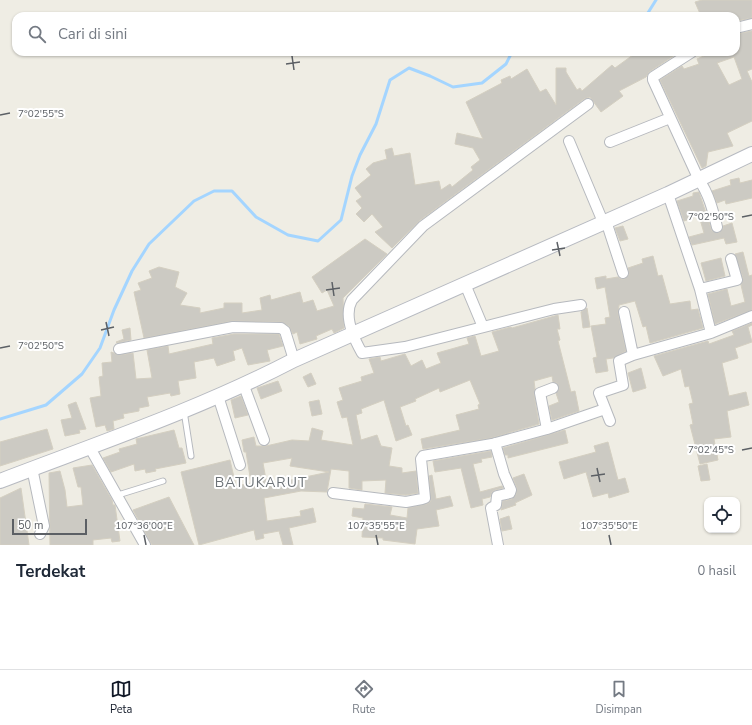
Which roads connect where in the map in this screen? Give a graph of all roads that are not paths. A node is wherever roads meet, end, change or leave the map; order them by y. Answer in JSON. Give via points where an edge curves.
{"nodes":[{"id":1,"x":752,"y":24,"type":"edge"},
{"id":2,"x":740,"y":27,"type":"edge"},
{"id":3,"x":686,"y":56,"type":"edge"},
{"id":4,"x":588,"y":104,"type":"dead end"},
{"id":5,"x":670,"y":118,"type":"junction"},
{"id":6,"x":568,"y":141,"type":"dead end"},
{"id":7,"x":610,"y":142,"type":"dead end"},
{"id":8,"x":752,"y":154,"type":"edge"},
{"id":9,"x":699,"y":180,"type":"junction"},
{"id":10,"x":668,"y":194,"type":"junction"},
{"id":11,"x":604,"y":221,"type":"junction"},
{"id":12,"x":717,"y":227,"type":"dead end"},
{"id":13,"x":730,"y":259,"type":"dead end"},
{"id":14,"x":624,"y":273,"type":"dead end"},
{"id":15,"x":465,"y":284,"type":"junction"},
{"id":16,"x":700,"y":289,"type":"junction"},
{"id":17,"x":581,"y":305,"type":"dead end"},
{"id":18,"x":624,"y":312,"type":"dead end"},
{"id":19,"x":752,"y":316,"type":"edge"},
{"id":20,"x":483,"y":327,"type":"junction"},
{"id":21,"x":711,"y":333,"type":"junction"},
{"id":22,"x":353,"y":335,"type":"junction"},
{"id":23,"x":119,"y":349,"type":"dead end"},
{"id":24,"x":633,"y":355,"type":"junction"},
{"id":25,"x":294,"y":360,"type":"junction"},
{"id":26,"x":244,"y":386,"type":"junction"},
{"id":27,"x":553,"y":388,"type":"dead end"},
{"id":28,"x":218,"y":396,"type":"junction"},
{"id":29,"x":605,"y":409,"type":"junction"},
{"id":30,"x":183,"y":410,"type":"junction"},
{"id":31,"x":610,"y":421,"type":"dead end"},
{"id":32,"x":547,"y":429,"type":"junction"},
{"id":33,"x":264,"y":440,"type":"dead end"},
{"id":34,"x":495,"y":443,"type":"junction"},
{"id":35,"x":90,"y":448,"type":"junction"},
{"id":36,"x":191,"y":456,"type":"dead end"},
{"id":37,"x":240,"y":465,"type":"dead end"},
{"id":38,"x":32,"y":468,"type":"junction"},
{"id":39,"x":0,"y":481,"type":"edge"},
{"id":40,"x":163,"y":481,"type":"dead end"},
{"id":41,"x":333,"y":493,"type":"dead end"},
{"id":42,"x":118,"y":495,"type":"junction"},
{"id":43,"x":40,"y":534,"type":"dead end"},
{"id":44,"x":144,"y":545,"type":"edge"},
{"id":45,"x":498,"y":545,"type":"edge"}],
"edges":[{"from":1,"to":2,"type":"street"},
{"from":3,"to":5,"type":"street","via":[[653,77]]},
{"from":4,"to":22,"type":"street","via":[[423,226],[352,300],[348,309]]},
{"from":5,"to":7,"type":"street"},
{"from":5,"to":9,"type":"street"},
{"from":6,"to":11,"type":"street"},
{"from":8,"to":9,"type":"street"},
{"from":9,"to":10,"type":"street"},
{"from":9,"to":12,"type":"street","via":[[710,201]]},
{"from":10,"to":11,"type":"street"},
{"from":10,"to":16,"type":"street"},
{"from":11,"to":14,"type":"street"},
{"from":11,"to":15,"type":"street"},
{"from":13,"to":16,"type":"street","via":[[737,280]]},
{"from":15,"to":20,"type":"street"},
{"from":15,"to":22,"type":"street"},
{"from":16,"to":21,"type":"street"},
{"from":17,"to":20,"type":"street","via":[[554,309]]},
{"from":18,"to":24,"type":"street"},
{"from":19,"to":21,"type":"street"},
{"from":20,"to":22,"type":"street","via":[[405,346],[362,353]]},
{"from":21,"to":24,"type":"street"},
{"from":22,"to":25,"type":"street"},
{"from":23,"to":25,"type":"street","via":[[233,327],[281,328],[285,331]]},
{"from":24,"to":29,"type":"street","via":[[618,362],[623,385],[599,393]]},
{"from":25,"to":26,"type":"street"},
{"from":26,"to":28,"type":"street"},
{"from":26,"to":33,"type":"street"},
{"from":27,"to":32,"type":"street","via":[[540,393]]},
{"from":28,"to":30,"type":"street"},
{"from":28,"to":37,"type":"street"},
{"from":29,"to":31,"type":"street"},
{"from":29,"to":32,"type":"street"},
{"from":30,"to":35,"type":"street"},
{"from":30,"to":36,"type":"lane"},
{"from":32,"to":34,"type":"street"},
{"from":34,"to":41,"type":"street","via":[[422,457],[425,498],[422,499],[406,502]]},
{"from":34,"to":45,"type":"street","via":[[511,490],[497,496],[496,504],[490,508]]},
{"from":35,"to":38,"type":"street"},
{"from":35,"to":42,"type":"street"},
{"from":38,"to":39,"type":"street"},
{"from":38,"to":43,"type":"street","via":[[43,523]]},
{"from":40,"to":42,"type":"lane"},
{"from":42,"to":44,"type":"street"}]}
